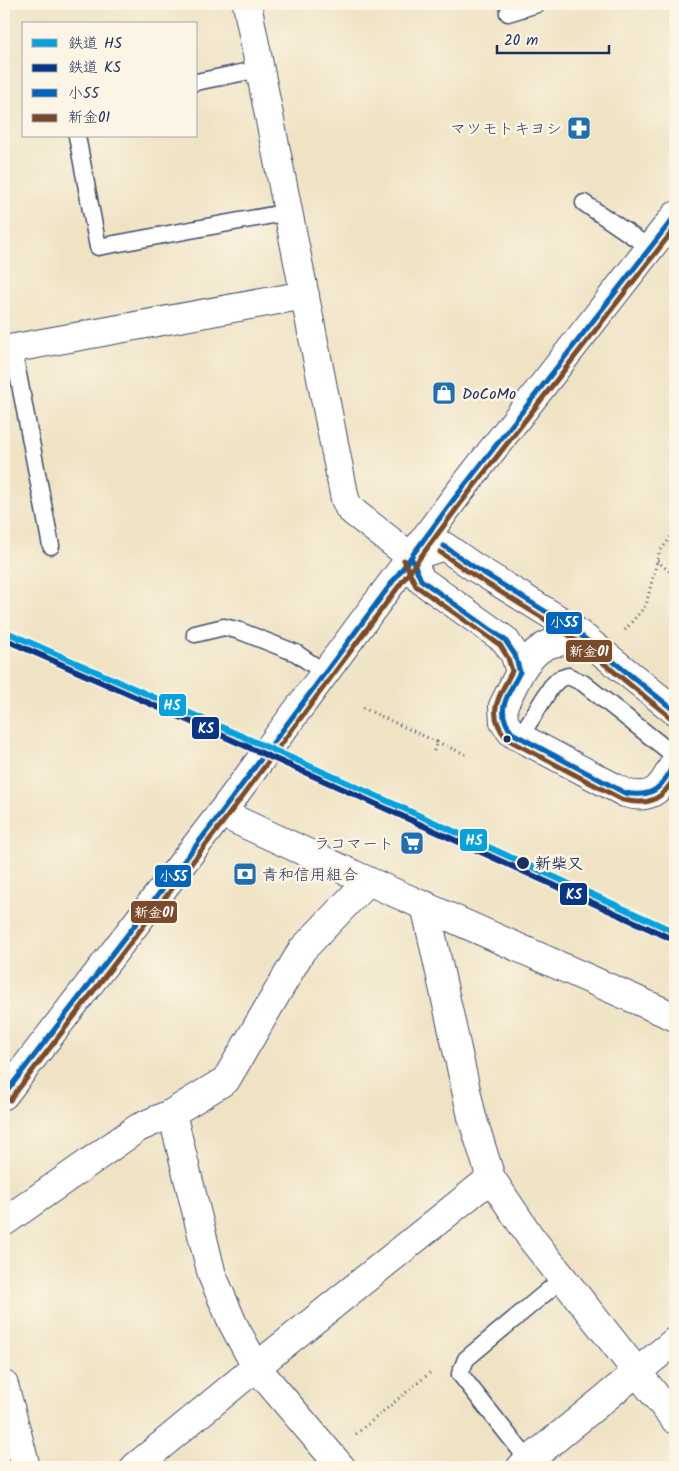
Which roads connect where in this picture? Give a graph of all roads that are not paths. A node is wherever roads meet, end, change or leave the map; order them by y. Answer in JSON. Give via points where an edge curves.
{"nodes":[{"id":1,"x":247,"y":4,"type":"edge"},
{"id":2,"x":537,"y":4,"type":"edge"},
{"id":3,"x":508,"y":13,"type":"dead end"},
{"id":4,"x":260,"y":69,"type":"junction"},
{"id":5,"x":198,"y":82,"type":"edge"},
{"id":6,"x":77,"y":138,"type":"edge"},
{"id":7,"x":584,"y":203,"type":"dead end"},
{"id":8,"x":289,"y":212,"type":"junction"},
{"id":9,"x":675,"y":216,"type":"edge"},
{"id":10,"x":650,"y":248,"type":"junction"},
{"id":11,"x":305,"y":295,"type":"junction"},
{"id":12,"x":8,"y":349,"type":"edge"},
{"id":13,"x":51,"y":546,"type":"dead end"},
{"id":14,"x":411,"y":557,"type":"junction"},
{"id":15,"x":195,"y":634,"type":"dead end"},
{"id":16,"x":586,"y":639,"type":"junction"},
{"id":17,"x":520,"y":672,"type":"junction"},
{"id":18,"x":324,"y":673,"type":"junction"},
{"id":19,"x":675,"y":711,"type":"edge"},
{"id":20,"x":526,"y":740,"type":"junction"},
{"id":21,"x":675,"y":756,"type":"edge"},
{"id":22,"x":675,"y":762,"type":"edge"},
{"id":23,"x":221,"y":813,"type":"junction"},
{"id":24,"x":368,"y":881,"type":"junction"},
{"id":25,"x":425,"y":905,"type":"junction"},
{"id":26,"x":675,"y":1017,"type":"edge"},
{"id":27,"x":4,"y":1094,"type":"edge"},
{"id":28,"x":172,"y":1113,"type":"junction"},
{"id":29,"x":491,"y":1178,"type":"junction"},
{"id":30,"x":4,"y":1222,"type":"edge"},
{"id":31,"x":562,"y":1279,"type":"junction"},
{"id":32,"x":675,"y":1340,"type":"edge"},
{"id":33,"x":256,"y":1367,"type":"junction"},
{"id":34,"x":637,"y":1372,"type":"junction"},
{"id":35,"x":4,"y":1385,"type":"edge"},
{"id":36,"x":675,"y":1420,"type":"edge"},
{"id":37,"x":336,"y":1461,"type":"edge"},
{"id":38,"x":525,"y":1464,"type":"edge"},
{"id":39,"x":26,"y":1467,"type":"edge"},
{"id":40,"x":135,"y":1467,"type":"edge"}],
"edges":[{"from":1,"to":4,"type":"street"},
{"from":2,"to":3,"type":"lane"},
{"from":4,"to":5,"type":"lane"},
{"from":4,"to":8,"type":"street"},
{"from":6,"to":8,"type":"lane","via":[[98,247]]},
{"from":7,"to":10,"type":"lane"},
{"from":8,"to":11,"type":"street"},
{"from":9,"to":10,"type":"street"},
{"from":10,"to":14,"type":"street"},
{"from":11,"to":12,"type":"street"},
{"from":11,"to":14,"type":"street","via":[[345,499],[349,508]]},
{"from":12,"to":13,"type":"lane"},
{"from":14,"to":16,"type":"street","via":[[444,546]]},
{"from":14,"to":17,"type":"street","via":[[421,580],[505,640],[515,655]]},
{"from":14,"to":18,"type":"street"},
{"from":15,"to":18,"type":"lane","via":[[224,627],[240,631],[296,653]]},
{"from":16,"to":17,"type":"street","via":[[554,642],[541,647]]},
{"from":16,"to":19,"type":"street"},
{"from":17,"to":20,"type":"street","via":[[503,706],[504,722],[512,732]]},
{"from":18,"to":23,"type":"street"},
{"from":20,"to":21,"type":"lane","via":[[525,729],[551,687],[568,676],[583,683]]},
{"from":20,"to":22,"type":"street","via":[[637,797],[650,795],[663,784]]},
{"from":23,"to":24,"type":"street"},
{"from":23,"to":27,"type":"street"},
{"from":24,"to":25,"type":"street"},
{"from":24,"to":28,"type":"street","via":[[302,950],[226,1080]]},
{"from":25,"to":26,"type":"street"},
{"from":25,"to":29,"type":"street","via":[[472,1117]]},
{"from":28,"to":30,"type":"street","via":[[138,1128]]},
{"from":28,"to":33,"type":"street","via":[[212,1275],[232,1324]]},
{"from":29,"to":31,"type":"street"},
{"from":29,"to":33,"type":"street"},
{"from":31,"to":34,"type":"street"},
{"from":31,"to":38,"type":"lane","via":[[466,1359],[460,1374]]},
{"from":32,"to":34,"type":"street"},
{"from":33,"to":37,"type":"street"},
{"from":33,"to":40,"type":"street"},
{"from":34,"to":36,"type":"street"},
{"from":34,"to":38,"type":"street"},
{"from":35,"to":39,"type":"street"}]}
